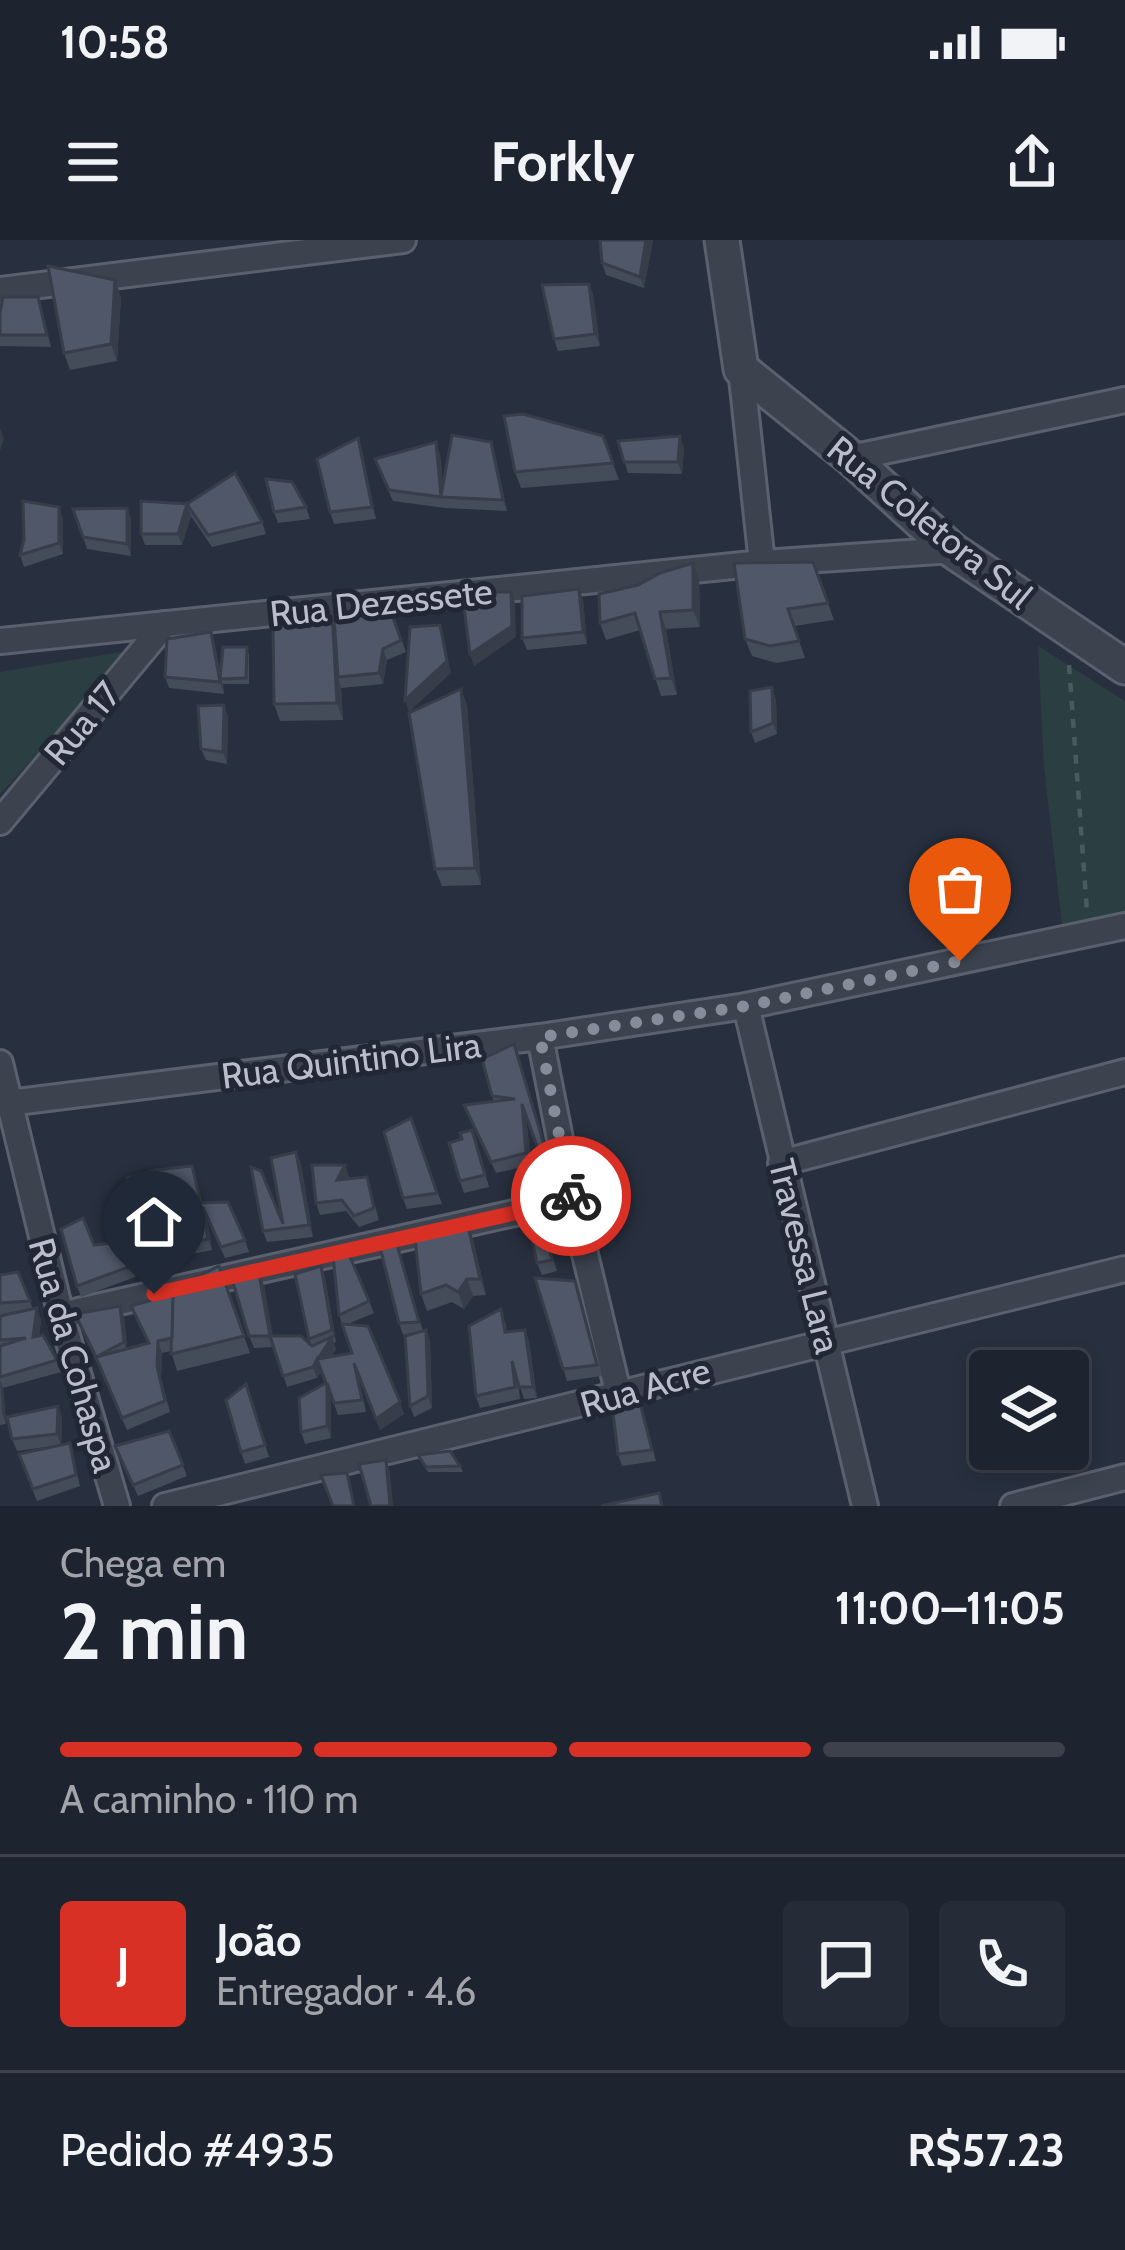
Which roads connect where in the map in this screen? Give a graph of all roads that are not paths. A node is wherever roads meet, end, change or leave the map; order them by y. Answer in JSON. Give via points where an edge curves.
{"nodes":[{"id":1,"x":403,"y":240,"type":"edge"},
{"id":2,"x":722,"y":240,"type":"edge"},
{"id":3,"x":0,"y":290,"type":"edge"},
{"id":4,"x":741,"y":369,"type":"junction"},
{"id":5,"x":1125,"y":400,"type":"edge"},
{"id":6,"x":851,"y":458,"type":"junction"},
{"id":7,"x":952,"y":550,"type":"junction"},
{"id":8,"x":762,"y":563,"type":"junction"},
{"id":9,"x":165,"y":624,"type":"junction"},
{"id":10,"x":0,"y":641,"type":"edge"},
{"id":11,"x":1125,"y":667,"type":"edge"},
{"id":12,"x":0,"y":822,"type":"edge"},
{"id":13,"x":1125,"y":926,"type":"edge"},
{"id":14,"x":746,"y":1006,"type":"junction"},
{"id":15,"x":540,"y":1037,"type":"junction"},
{"id":16,"x":0,"y":1064,"type":"edge"},
{"id":17,"x":1125,"y":1072,"type":"edge"},
{"id":18,"x":4,"y":1102,"type":"edge"},
{"id":19,"x":781,"y":1163,"type":"junction"},
{"id":20,"x":572,"y":1200,"type":"junction"},
{"id":21,"x":1125,"y":1269,"type":"edge"},
{"id":22,"x":61,"y":1316,"type":"junction"},
{"id":23,"x":827,"y":1341,"type":"junction"},
{"id":24,"x":619,"y":1396,"type":"junction"},
{"id":25,"x":1125,"y":1477,"type":"edge"},
{"id":26,"x":117,"y":1506,"type":"edge"},
{"id":27,"x":165,"y":1506,"type":"edge"},
{"id":28,"x":865,"y":1506,"type":"edge"},
{"id":29,"x":1012,"y":1506,"type":"edge"}],
"edges":[{"from":1,"to":3,"type":"street"},
{"from":2,"to":4,"type":"street"},
{"from":4,"to":6,"type":"street","name":"Rua Coletora Sul"},
{"from":4,"to":8,"type":"street"},
{"from":5,"to":6,"type":"street"},
{"from":6,"to":7,"type":"street","name":"Rua Coletora Sul"},
{"from":7,"to":8,"type":"street","name":"Rua Dezessete"},
{"from":7,"to":11,"type":"street","name":"Rua Coletora Sul"},
{"from":8,"to":9,"type":"street","name":"Rua Dezessete"},
{"from":9,"to":10,"type":"street","name":"Rua Dezessete"},
{"from":9,"to":12,"type":"street","name":"Rua 17"},
{"from":13,"to":14,"type":"street","name":"Rua Quintino Lira"},
{"from":14,"to":15,"type":"street","name":"Rua Quintino Lira"},
{"from":14,"to":19,"type":"street","name":"Travessa Lara"},
{"from":15,"to":18,"type":"street","name":"Rua Quintino Lira"},
{"from":15,"to":20,"type":"street"},
{"from":16,"to":18,"type":"street","name":"Rua da Cohaspa"},
{"from":17,"to":19,"type":"street"},
{"from":18,"to":22,"type":"street","name":"Rua da Cohaspa"},
{"from":19,"to":23,"type":"street","name":"Travessa Lara"},
{"from":20,"to":22,"type":"street"},
{"from":20,"to":24,"type":"street"},
{"from":21,"to":23,"type":"street","name":"Rua Acre"},
{"from":22,"to":26,"type":"street","name":"Rua da Cohaspa"},
{"from":23,"to":24,"type":"street","name":"Rua Acre"},
{"from":23,"to":28,"type":"street","name":"Travessa Lara"},
{"from":24,"to":27,"type":"street","name":"Rua Acre"},
{"from":25,"to":29,"type":"street"}]}
